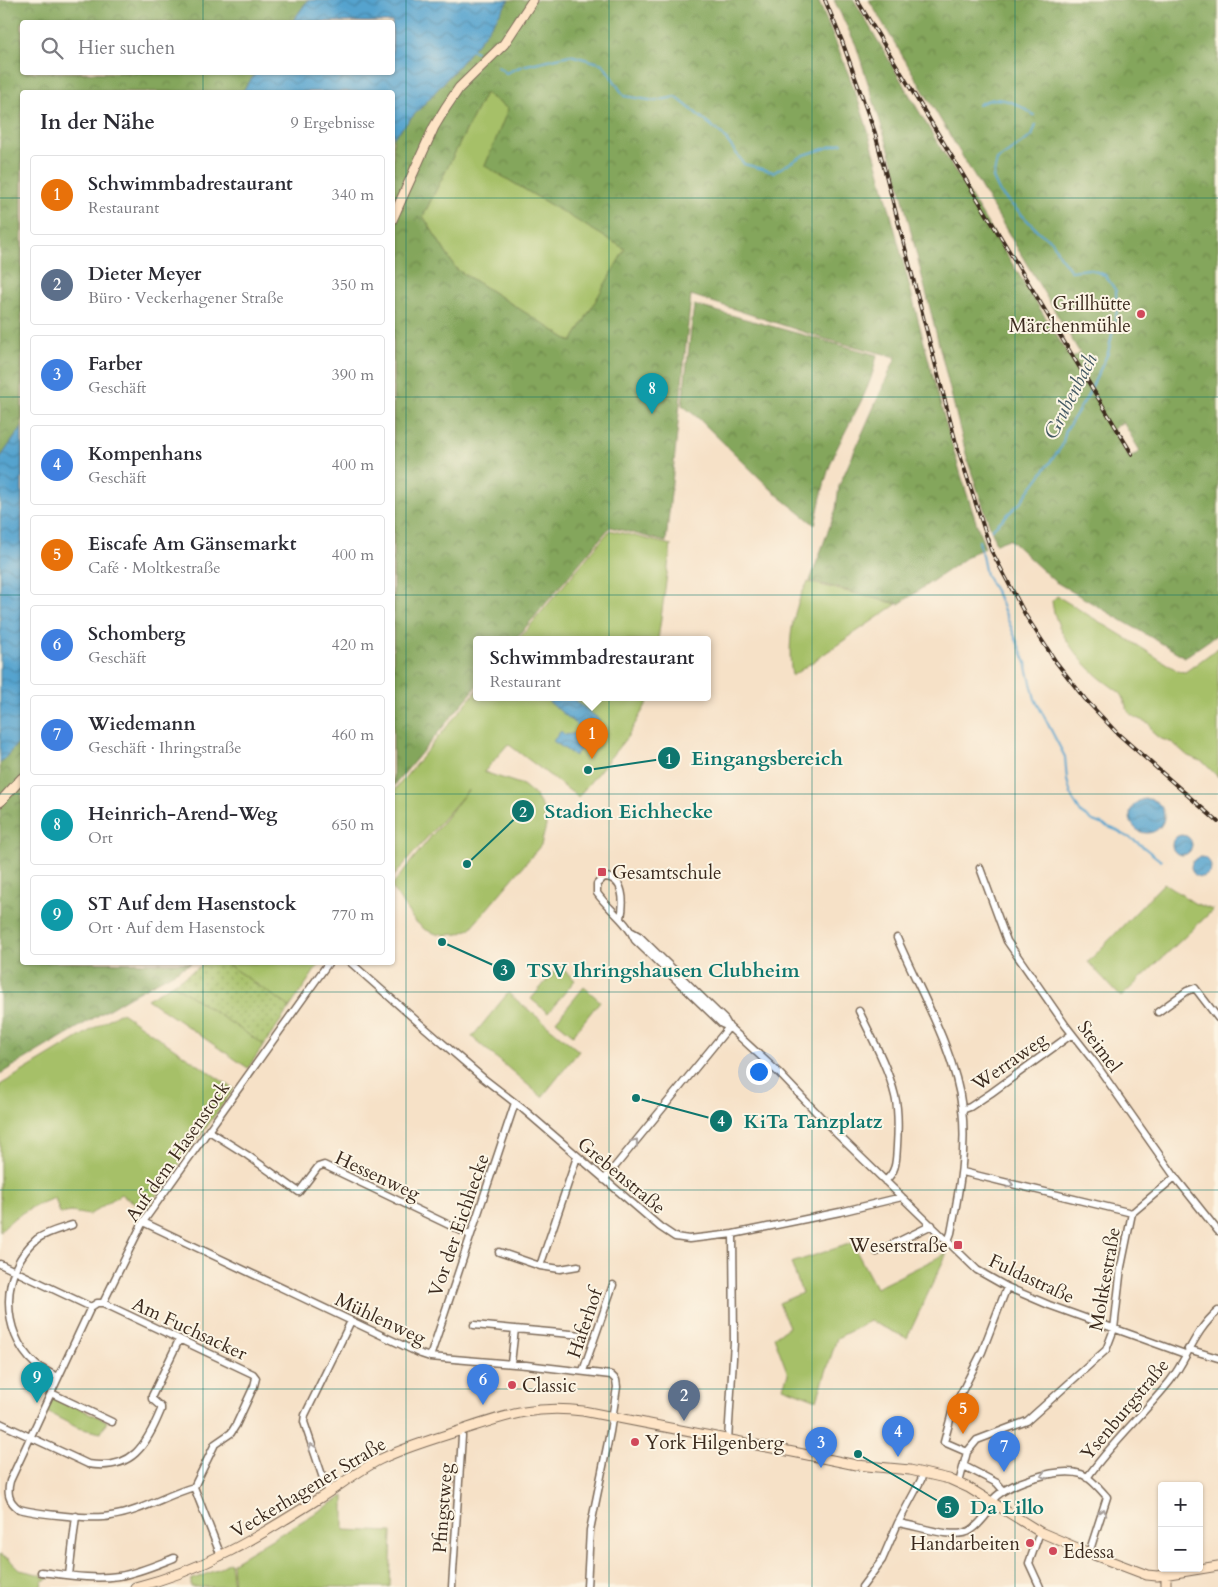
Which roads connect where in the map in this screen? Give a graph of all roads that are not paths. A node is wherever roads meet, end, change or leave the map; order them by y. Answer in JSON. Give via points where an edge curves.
{"nodes":[{"id":1,"x":533,"y":0,"type":"edge"},
{"id":2,"x":395,"y":213,"type":"edge"},
{"id":3,"x":20,"y":780,"type":"edge"},
{"id":4,"x":0,"y":802,"type":"edge"},
{"id":5,"x":980,"y":868,"type":"dead end"},
{"id":6,"x":621,"y":918,"type":"junction"},
{"id":7,"x":897,"y":938,"type":"dead end"},
{"id":8,"x":327,"y":965,"type":"edge"},
{"id":9,"x":353,"y":965,"type":"edge"},
{"id":10,"x":859,"y":1011,"type":"dead end"},
{"id":11,"x":1158,"y":1012,"type":"dead end"},
{"id":12,"x":1218,"y":1018,"type":"edge"},
{"id":13,"x":729,"y":1027,"type":"junction"},
{"id":14,"x":1072,"y":1034,"type":"junction"},
{"id":15,"x":515,"y":1103,"type":"junction"},
{"id":16,"x":962,"y":1110,"type":"junction"},
{"id":17,"x":209,"y":1131,"type":"junction"},
{"id":18,"x":577,"y":1157,"type":"junction"},
{"id":19,"x":962,"y":1172,"type":"junction"},
{"id":20,"x":1175,"y":1177,"type":"junction"},
{"id":21,"x":604,"y":1180,"type":"junction"},
{"id":22,"x":886,"y":1181,"type":"junction"},
{"id":23,"x":902,"y":1197,"type":"junction"},
{"id":24,"x":1132,"y":1213,"type":"junction"},
{"id":25,"x":143,"y":1222,"type":"junction"},
{"id":26,"x":72,"y":1225,"type":"dead end"},
{"id":27,"x":932,"y":1225,"type":"junction"},
{"id":28,"x":1218,"y":1231,"type":"edge"},
{"id":29,"x":733,"y":1234,"type":"junction"},
{"id":30,"x":470,"y":1235,"type":"junction"},
{"id":31,"x":948,"y":1241,"type":"junction"},
{"id":32,"x":498,"y":1252,"type":"dead end"},
{"id":33,"x":877,"y":1252,"type":"dead end"},
{"id":34,"x":0,"y":1264,"type":"edge"},
{"id":35,"x":540,"y":1266,"type":"junction"},
{"id":36,"x":578,"y":1266,"type":"dead end"},
{"id":37,"x":12,"y":1269,"type":"junction"},
{"id":38,"x":613,"y":1285,"type":"dead end"},
{"id":39,"x":1007,"y":1287,"type":"junction"},
{"id":40,"x":103,"y":1303,"type":"junction"},
{"id":41,"x":91,"y":1307,"type":"junction"},
{"id":42,"x":1218,"y":1312,"type":"edge"},
{"id":43,"x":351,"y":1321,"type":"junction"},
{"id":44,"x":474,"y":1326,"type":"dead end"},
{"id":45,"x":515,"y":1329,"type":"junction"},
{"id":46,"x":1114,"y":1329,"type":"junction"},
{"id":47,"x":582,"y":1335,"type":"dead end"},
{"id":48,"x":179,"y":1340,"type":"junction"},
{"id":49,"x":1186,"y":1352,"type":"junction"},
{"id":50,"x":430,"y":1357,"type":"junction"},
{"id":51,"x":1218,"y":1358,"type":"edge"},
{"id":52,"x":511,"y":1363,"type":"junction"},
{"id":53,"x":583,"y":1372,"type":"junction"},
{"id":54,"x":58,"y":1377,"type":"junction"},
{"id":55,"x":51,"y":1393,"type":"junction"},
{"id":56,"x":613,"y":1417,"type":"junction"},
{"id":57,"x":112,"y":1422,"type":"dead end"},
{"id":58,"x":0,"y":1423,"type":"edge"},
{"id":59,"x":460,"y":1431,"type":"junction"},
{"id":60,"x":30,"y":1436,"type":"junction"},
{"id":61,"x":728,"y":1440,"type":"junction"},
{"id":62,"x":967,"y":1452,"type":"junction"},
{"id":63,"x":964,"y":1466,"type":"junction"},
{"id":64,"x":923,"y":1472,"type":"junction"},
{"id":65,"x":1087,"y":1478,"type":"junction"},
{"id":66,"x":958,"y":1483,"type":"junction"},
{"id":67,"x":194,"y":1487,"type":"junction"},
{"id":68,"x":1003,"y":1490,"type":"junction"},
{"id":69,"x":330,"y":1492,"type":"junction"},
{"id":70,"x":993,"y":1503,"type":"junction"},
{"id":71,"x":76,"y":1516,"type":"junction"},
{"id":72,"x":898,"y":1523,"type":"junction"},
{"id":73,"x":1040,"y":1532,"type":"junction"},
{"id":74,"x":1089,"y":1553,"type":"junction"},
{"id":75,"x":221,"y":1556,"type":"junction"},
{"id":76,"x":174,"y":1558,"type":"dead end"},
{"id":77,"x":1218,"y":1566,"type":"edge"},
{"id":78,"x":40,"y":1572,"type":"dead end"},
{"id":79,"x":1166,"y":1574,"type":"junction"},
{"id":80,"x":69,"y":1575,"type":"junction"},
{"id":81,"x":135,"y":1587,"type":"edge"},
{"id":82,"x":452,"y":1587,"type":"edge"},
{"id":83,"x":587,"y":1587,"type":"edge"},
{"id":84,"x":862,"y":1587,"type":"edge"},
{"id":85,"x":1040,"y":1587,"type":"edge"},
{"id":86,"x":1166,"y":1587,"type":"edge"}],
"edges":[{"from":1,"to":2,"type":"street","via":[[504,44],[460,88],[446,107]]},
{"from":3,"to":4,"type":"street"},
{"from":5,"to":14,"type":"street","name":"Steimel","via":[[1005,937]]},
{"from":6,"to":6,"type":"street","via":[[622,892],[617,883],[607,877],[600,879],[597,893]]},
{"from":6,"to":13,"type":"street","via":[[635,940],[722,1024]]},
{"from":7,"to":16,"type":"street","via":[[945,1046]]},
{"from":8,"to":17,"type":"street","name":"Auf dem Hasenstock"},
{"from":9,"to":15,"type":"street","name":"Grebenstraße"},
{"from":10,"to":22,"type":"street","via":[[895,1096],[896,1167]]},
{"from":11,"to":12,"type":"street","via":[[1195,988]]},
{"from":21,"to":13,"type":"street","one_way":true},
{"from":13,"to":22,"type":"street"},
{"from":14,"to":16,"type":"street","name":"Werraweg"},
{"from":14,"to":20,"type":"street","name":"Steimel"},
{"from":15,"to":18,"type":"street","name":"Grebenstraße"},
{"from":15,"to":30,"type":"street","name":"Vor der Eichhecke"},
{"from":16,"to":19,"type":"street"},
{"from":17,"to":25,"type":"street","name":"Auf dem Hasenstock"},
{"from":17,"to":30,"type":"street","name":"Hessenweg","via":[[299,1192],[318,1167],[324,1165]]},
{"from":18,"to":21,"type":"street","name":"Grebenstraße"},
{"from":18,"to":35,"type":"street"},
{"from":19,"to":24,"type":"street","one_way":true},
{"from":19,"to":31,"type":"street"},
{"from":20,"to":24,"type":"street","name":"Moltkestraße"},
{"from":20,"to":28,"type":"street","name":"Steimel"},
{"from":21,"to":29,"type":"street","name":"Grebenstraße","via":[[676,1237],[689,1239]]},
{"from":22,"to":23,"type":"street"},
{"from":23,"to":27,"type":"street"},
{"from":23,"to":29,"type":"street","name":"Grebenstraße"},
{"from":24,"to":46,"type":"street","name":"Moltkestraße","via":[[1121,1267]]},
{"from":25,"to":40,"type":"street","name":"Auf dem Hasenstock"},
{"from":25,"to":43,"type":"street","name":"Mühlenweg"},
{"from":26,"to":37,"type":"street","via":[[38,1238]]},
{"from":27,"to":31,"type":"street"},
{"from":27,"to":33,"type":"street"},
{"from":29,"to":61,"type":"street","via":[[734,1342]]},
{"from":30,"to":50,"type":"street","name":"Vor der Eichhecke"},
{"from":31,"to":39,"type":"street","name":"Fuldastraße","via":[[977,1270]]},
{"from":32,"to":35,"type":"street"},
{"from":34,"to":37,"type":"street"},
{"from":35,"to":36,"type":"street","via":[[560,1269]]},
{"from":37,"to":41,"type":"street"},
{"from":37,"to":54,"type":"street","via":[[5,1284],[4,1302],[9,1329],[19,1348],[35,1364]]},
{"from":38,"to":53,"type":"street","name":"Haferhof"},
{"from":39,"to":46,"type":"street","name":"Fuldastraße"},
{"from":39,"to":62,"type":"street","via":[[982,1352],[953,1409],[944,1442]]},
{"from":40,"to":41,"type":"street"},
{"from":40,"to":48,"type":"street","name":"Am Fuchsacker"},
{"from":41,"to":54,"type":"street"},
{"from":42,"to":49,"type":"street","name":"Ysenburgstraße","via":[[1207,1320]]},
{"from":43,"to":50,"type":"street","name":"Mühlenweg"},
{"from":69,"to":43,"type":"street","one_way":true,"via":[[304,1422]]},
{"from":44,"to":45,"type":"street"},
{"from":45,"to":47,"type":"street"},
{"from":45,"to":52,"type":"street"},
{"from":46,"to":49,"type":"street","name":"Fuldastraße"},
{"from":46,"to":62,"type":"street","name":"Moltkestraße","via":[[1106,1350],[1027,1421],[976,1440]]},
{"from":48,"to":60,"type":"street","via":[[152,1396],[161,1410],[144,1444],[129,1458],[102,1466],[88,1464]]},
{"from":48,"to":67,"type":"street","name":"Am Fuchsacker","via":[[253,1374],[256,1381],[236,1425],[231,1433],[215,1444]]},
{"from":49,"to":51,"type":"street","name":"Fuldastraße"},
{"from":49,"to":65,"type":"street","name":"Ysenburgstraße","via":[[1168,1383],[1109,1448]]},
{"from":50,"to":52,"type":"street","name":"Mühlenweg"},
{"from":52,"to":53,"type":"street","name":"Mühlenweg"},
{"from":53,"to":56,"type":"street","name":"Mühlenweg","via":[[611,1375],[616,1380]]},
{"from":54,"to":55,"type":"street"},
{"from":55,"to":57,"type":"street"},
{"from":55,"to":60,"type":"street"},
{"from":56,"to":59,"type":"street","name":"Veckerhagener Straße","via":[[565,1409],[542,1409],[508,1415]]},
{"from":56,"to":61,"type":"street","name":"Veckerhagener Straße"},
{"from":56,"to":83,"type":"street","via":[[590,1530]]},
{"from":58,"to":60,"type":"street"},
{"from":59,"to":69,"type":"street","name":"Veckerhagener Straße","via":[[379,1460]]},
{"from":59,"to":82,"type":"street","name":"Pfingstweg"},
{"from":60,"to":71,"type":"street","via":[[10,1481],[9,1497],[15,1506],[25,1510]]},
{"from":61,"to":64,"type":"street","name":"Veckerhagener Straße","via":[[849,1464]]},
{"from":62,"to":63,"type":"street"},
{"from":63,"to":66,"type":"street"},
{"from":63,"to":68,"type":"street","via":[[997,1483]]},
{"from":64,"to":66,"type":"street","name":"Veckerhagener Straße"},
{"from":64,"to":72,"type":"street"},
{"from":65,"to":68,"type":"street","one_way":true,"via":[[1067,1472],[1048,1473]]},
{"from":74,"to":65,"type":"street","one_way":true,"via":[[1107,1497]]},
{"from":66,"to":70,"type":"street","name":"Veckerhagener Straße"},
{"from":67,"to":71,"type":"street","via":[[111,1516]]},
{"from":67,"to":75,"type":"street"},
{"from":68,"to":70,"type":"street"},
{"from":69,"to":75,"type":"street","name":"Veckerhagener Straße"},
{"from":70,"to":72,"type":"street","via":[[970,1532],[949,1534]]},
{"from":70,"to":73,"type":"street","name":"Veckerhagener Straße"},
{"from":71,"to":80,"type":"street"},
{"from":72,"to":84,"type":"street","via":[[882,1560]]},
{"from":73,"to":74,"type":"street","name":"Veckerhagener Straße"},
{"from":73,"to":85,"type":"street","via":[[1029,1563]]},
{"from":74,"to":79,"type":"street","name":"Veckerhagener Straße","via":[[1147,1575]]},
{"from":75,"to":81,"type":"street","name":"Veckerhagener Straße","via":[[167,1579]]},
{"from":76,"to":80,"type":"street","via":[[140,1572],[118,1576]]},
{"from":77,"to":79,"type":"street","name":"Veckerhagener Straße"},
{"from":78,"to":80,"type":"street"},
{"from":79,"to":86,"type":"street"}]}
